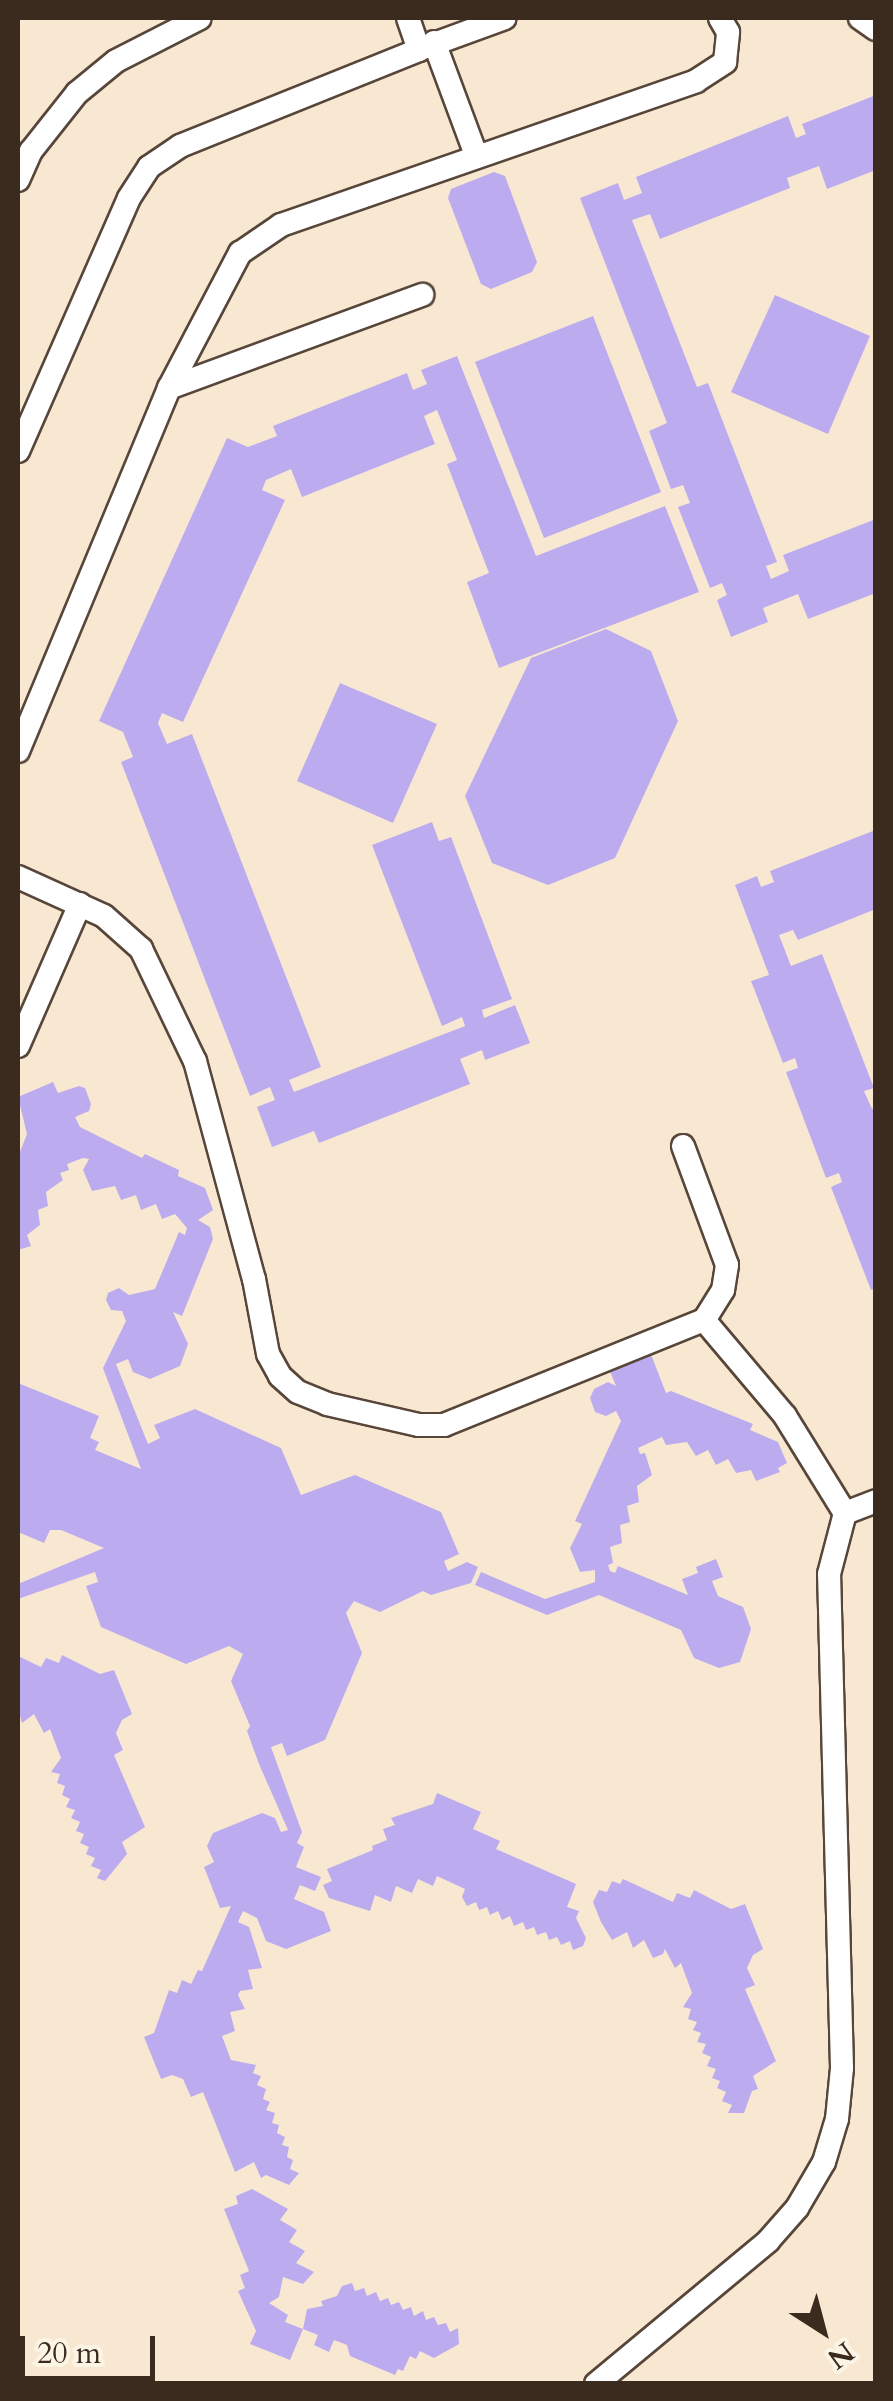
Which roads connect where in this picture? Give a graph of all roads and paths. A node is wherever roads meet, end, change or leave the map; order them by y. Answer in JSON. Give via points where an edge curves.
{"nodes":[{"id":1,"x":200,"y":18,"type":"edge"},
{"id":2,"x":408,"y":18,"type":"edge"},
{"id":3,"x":505,"y":18,"type":"edge"},
{"id":4,"x":720,"y":18,"type":"edge"},
{"id":5,"x":860,"y":18,"type":"edge"},
{"id":6,"x":876,"y":29,"type":"edge"},
{"id":7,"x":427,"y":46,"type":"junction"},
{"id":8,"x":476,"y":154,"type":"junction"},
{"id":9,"x":18,"y":180,"type":"edge"},
{"id":10,"x":422,"y":295,"type":"dead end"},
{"id":11,"x":169,"y":388,"type":"junction"},
{"id":12,"x":18,"y":451,"type":"edge"},
{"id":13,"x":18,"y":750,"type":"edge"},
{"id":14,"x":18,"y":877,"type":"edge"},
{"id":15,"x":80,"y":904,"type":"junction"},
{"id":16,"x":18,"y":1046,"type":"edge"},
{"id":17,"x":683,"y":1146,"type":"dead end"},
{"id":18,"x":704,"y":1320,"type":"junction"},
{"id":19,"x":876,"y":1501,"type":"edge"},
{"id":20,"x":845,"y":1513,"type":"junction"},
{"id":21,"x":596,"y":2384,"type":"edge"}],
"edges":[{"from":1,"to":9,"type":"lane","via":[[116,62],[76,93],[30,150]]},
{"from":2,"to":7,"type":"lane"},
{"from":3,"to":7,"type":"lane"},
{"from":4,"to":8,"type":"lane","via":[[730,48],[712,73]]},
{"from":5,"to":6,"type":"lane"},
{"from":7,"to":8,"type":"lane"},
{"from":7,"to":12,"type":"lane","via":[[180,146],[150,167],[128,198]]},
{"from":8,"to":11,"type":"lane","via":[[258,237],[230,269]]},
{"from":10,"to":11,"type":"lane"},
{"from":11,"to":13,"type":"lane"},
{"from":14,"to":15,"type":"lane"},
{"from":15,"to":16,"type":"lane"},
{"from":15,"to":18,"type":"lane","via":[[126,932],[141,950],[196,1061],[268,1354],[298,1392],[327,1404],[444,1426]]},
{"from":17,"to":18,"type":"lane","via":[[727,1265],[722,1290]]},
{"from":18,"to":20,"type":"lane","via":[[786,1416]]},
{"from":19,"to":20,"type":"lane"},
{"from":20,"to":21,"type":"lane","via":[[829,1574],[842,2068],[828,2148],[797,2208],[768,2241]]}]}
